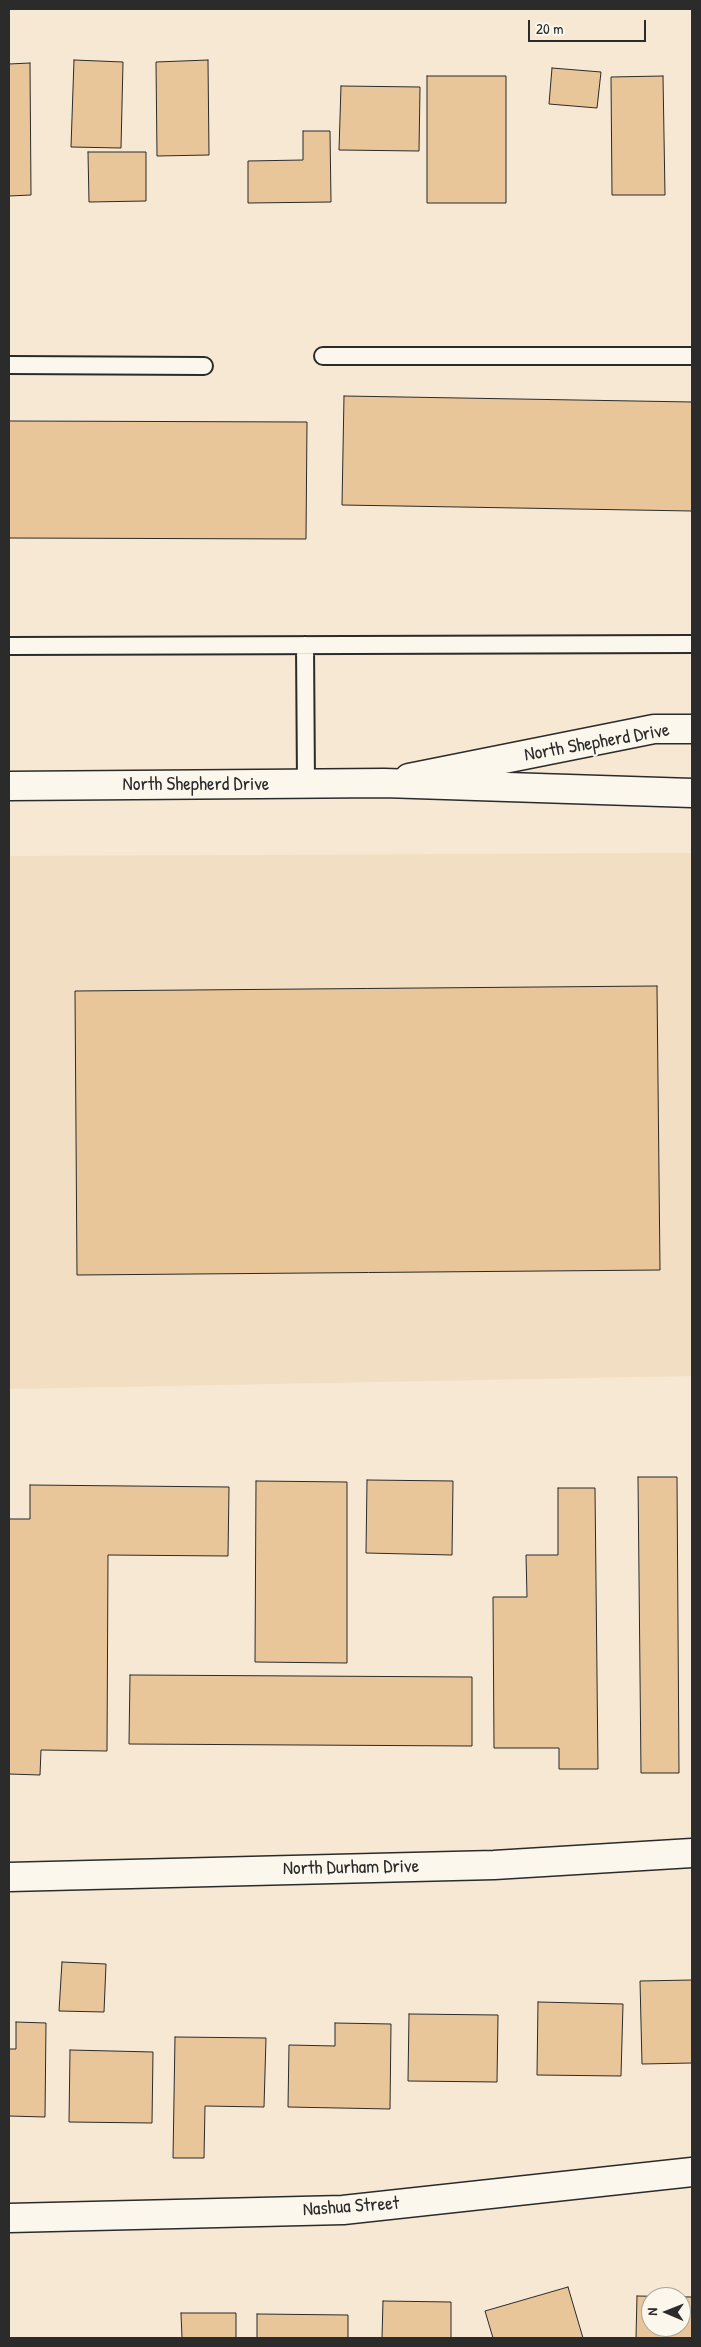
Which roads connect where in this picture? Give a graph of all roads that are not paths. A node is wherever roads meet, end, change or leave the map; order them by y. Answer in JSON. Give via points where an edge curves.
{"nodes":[{"id":1,"x":323,"y":356,"type":"dead end"},
{"id":2,"x":692,"y":356,"type":"edge"},
{"id":3,"x":9,"y":365,"type":"edge"},
{"id":4,"x":204,"y":366,"type":"dead end"},
{"id":5,"x":692,"y":644,"type":"edge"},
{"id":6,"x":9,"y":646,"type":"edge"},
{"id":7,"x":305,"y":646,"type":"junction"},
{"id":8,"x":692,"y":729,"type":"edge"},
{"id":9,"x":384,"y":783,"type":"junction"},
{"id":10,"x":306,"y":784,"type":"junction"},
{"id":11,"x":9,"y":786,"type":"edge"},
{"id":12,"x":692,"y":793,"type":"edge"},
{"id":13,"x":692,"y":1853,"type":"edge"},
{"id":14,"x":9,"y":1877,"type":"edge"},
{"id":15,"x":692,"y":2172,"type":"edge"},
{"id":16,"x":9,"y":2218,"type":"edge"}],
"edges":[{"from":1,"to":2,"type":"lane"},
{"from":3,"to":4,"type":"lane"},
{"from":5,"to":7,"type":"lane"},
{"from":6,"to":7,"type":"lane"},
{"from":7,"to":10,"type":"lane"},
{"from":8,"to":9,"type":"main road","name":"North Shepherd Drive","via":[[654,729]]},
{"from":9,"to":10,"type":"main road","name":"North Shepherd Drive"},
{"from":9,"to":12,"type":"main road","name":"North Shepherd Drive"},
{"from":10,"to":11,"type":"main road","name":"North Shepherd Drive"},
{"from":13,"to":14,"type":"main road","name":"North Durham Drive","via":[[494,1865]]},
{"from":15,"to":16,"type":"main road","name":"Nashua Street","via":[[343,2210]]}]}
